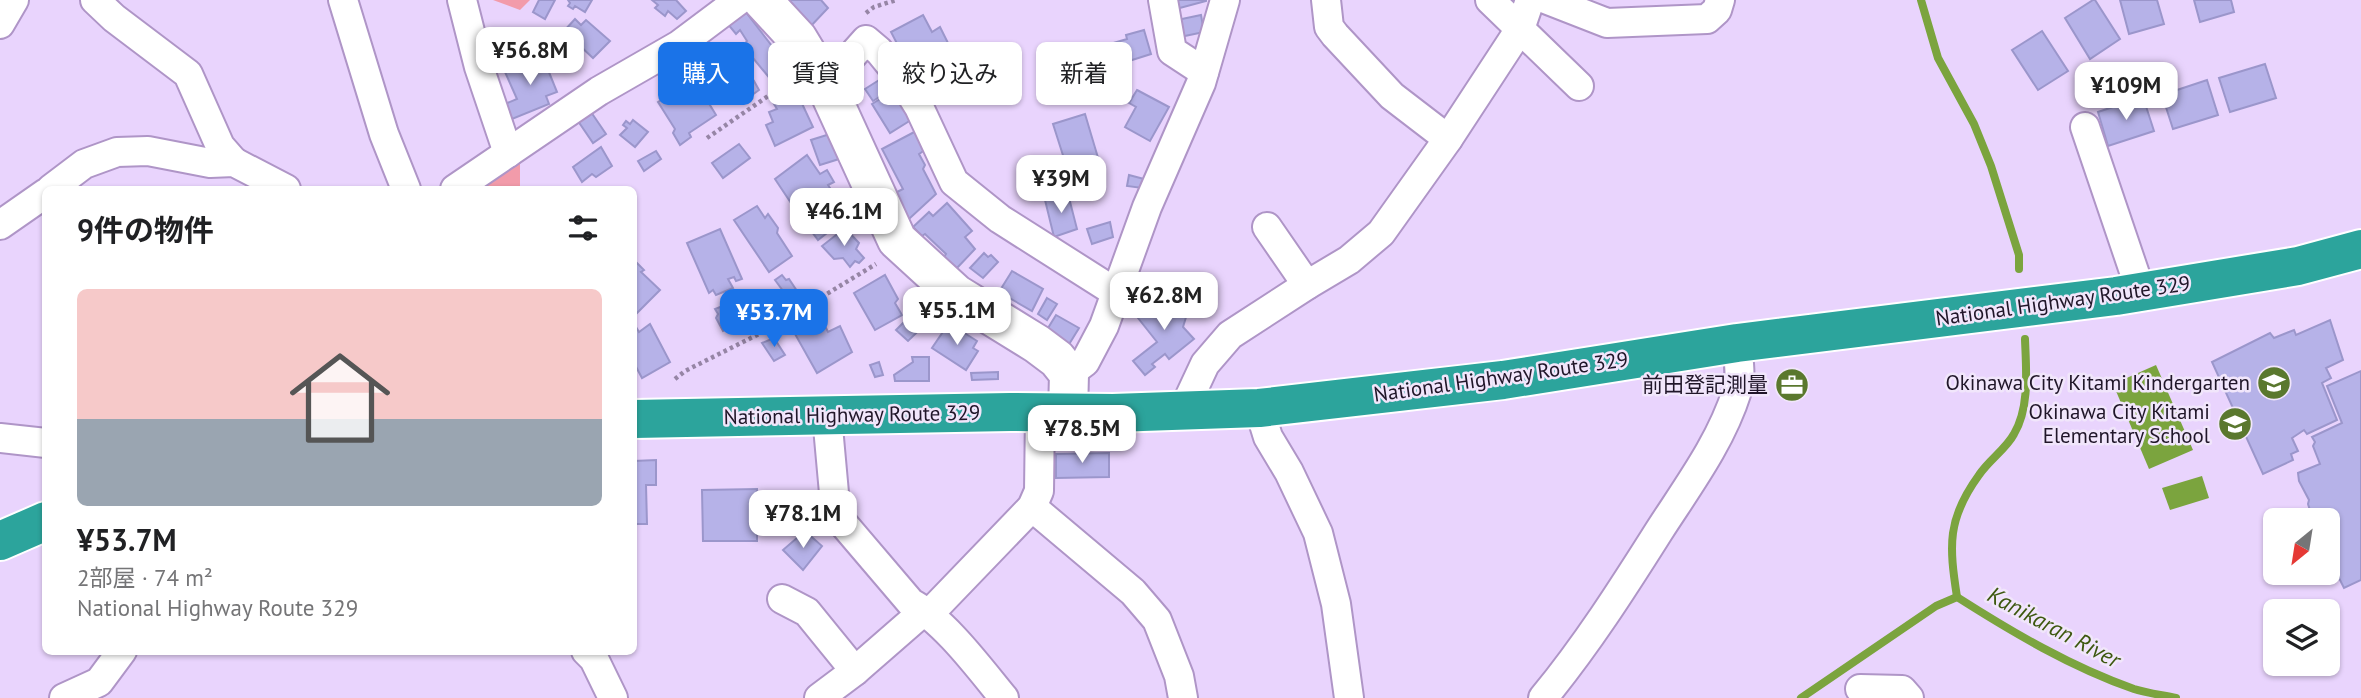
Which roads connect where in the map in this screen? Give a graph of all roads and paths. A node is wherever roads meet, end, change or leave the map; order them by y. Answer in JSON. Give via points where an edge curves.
{"nodes":[{"id":1,"x":13,"y":0,"type":"edge"},
{"id":2,"x":95,"y":0,"type":"edge"},
{"id":3,"x":343,"y":0,"type":"edge"},
{"id":4,"x":462,"y":0,"type":"edge"},
{"id":5,"x":739,"y":0,"type":"edge"},
{"id":6,"x":762,"y":0,"type":"edge"},
{"id":7,"x":1163,"y":0,"type":"edge"},
{"id":8,"x":1225,"y":0,"type":"edge"},
{"id":9,"x":1326,"y":0,"type":"edge"},
{"id":10,"x":1490,"y":0,"type":"edge"},
{"id":11,"x":1530,"y":0,"type":"edge"},
{"id":12,"x":1548,"y":0,"type":"edge"},
{"id":13,"x":1720,"y":0,"type":"edge"},
{"id":14,"x":0,"y":24,"type":"edge"},
{"id":15,"x":1520,"y":29,"type":"junction"},
{"id":16,"x":800,"y":42,"type":"edge"},
{"id":17,"x":864,"y":42,"type":"edge"},
{"id":18,"x":1204,"y":72,"type":"junction"},
{"id":19,"x":1579,"y":86,"type":"dead end"},
{"id":20,"x":768,"y":105,"type":"edge"},
{"id":21,"x":833,"y":105,"type":"edge"},
{"id":22,"x":2085,"y":127,"type":"dead end"},
{"id":23,"x":707,"y":138,"type":"dead end"},
{"id":24,"x":1448,"y":139,"type":"junction"},
{"id":25,"x":508,"y":153,"type":"junction"},
{"id":26,"x":234,"y":162,"type":"junction"},
{"id":27,"x":55,"y":186,"type":"edge"},
{"id":28,"x":280,"y":186,"type":"edge"},
{"id":29,"x":405,"y":186,"type":"edge"},
{"id":30,"x":459,"y":186,"type":"edge"},
{"id":31,"x":42,"y":196,"type":"edge"},
{"id":32,"x":0,"y":225,"type":"edge"},
{"id":33,"x":1267,"y":227,"type":"dead end"},
{"id":34,"x":903,"y":246,"type":"junction"},
{"id":35,"x":2361,"y":249,"type":"edge"},
{"id":36,"x":1307,"y":285,"type":"junction"},
{"id":37,"x":1115,"y":292,"type":"junction"},
{"id":38,"x":2141,"y":292,"type":"junction"},
{"id":39,"x":1737,"y":343,"type":"junction"},
{"id":40,"x":1069,"y":374,"type":"junction"},
{"id":41,"x":675,"y":379,"type":"dead end"},
{"id":42,"x":1259,"y":408,"type":"junction"},
{"id":43,"x":1183,"y":411,"type":"junction"},
{"id":44,"x":1054,"y":413,"type":"junction"},
{"id":45,"x":827,"y":416,"type":"junction"},
{"id":46,"x":637,"y":419,"type":"edge"},
{"id":47,"x":0,"y":438,"type":"edge"},
{"id":48,"x":42,"y":443,"type":"edge"},
{"id":49,"x":1032,"y":507,"type":"junction"},
{"id":50,"x":42,"y":523,"type":"edge"},
{"id":51,"x":0,"y":541,"type":"edge"},
{"id":52,"x":782,"y":599,"type":"dead end"},
{"id":53,"x":927,"y":612,"type":"junction"},
{"id":54,"x":119,"y":655,"type":"edge"},
{"id":55,"x":590,"y":655,"type":"edge"},
{"id":56,"x":855,"y":671,"type":"junction"},
{"id":57,"x":1860,"y":689,"type":"dead end"},
{"id":58,"x":64,"y":698,"type":"edge"},
{"id":59,"x":612,"y":698,"type":"edge"},
{"id":60,"x":819,"y":698,"type":"edge"},
{"id":61,"x":1004,"y":698,"type":"edge"},
{"id":62,"x":1184,"y":698,"type":"edge"},
{"id":63,"x":1349,"y":698,"type":"edge"},
{"id":64,"x":1543,"y":698,"type":"edge"},
{"id":65,"x":1909,"y":698,"type":"edge"}],
"edges":[{"from":1,"to":14,"type":"street"},
{"from":2,"to":26,"type":"street","via":[[188,74],[220,146]]},
{"from":3,"to":29,"type":"street"},
{"from":4,"to":25,"type":"street","via":[[478,67]]},
{"from":5,"to":25,"type":"street","via":[[679,45],[599,91]]},
{"from":6,"to":16,"type":"main road"},
{"from":7,"to":18,"type":"street","via":[[1172,51]]},
{"from":8,"to":18,"type":"street"},
{"from":9,"to":24,"type":"street","via":[[1329,27],[1335,34],[1392,96]]},
{"from":10,"to":15,"type":"street"},
{"from":11,"to":15,"type":"street"},
{"from":12,"to":13,"type":"street","via":[[1607,23],[1707,19]]},
{"from":15,"to":19,"type":"street"},
{"from":15,"to":24,"type":"street"},
{"from":17,"to":37,"type":"street","via":[[880,51],[901,78],[954,182],[1000,219]]},
{"from":18,"to":37,"type":"street"},
{"from":20,"to":23,"type":"path"},
{"from":21,"to":34,"type":"main road"},
{"from":22,"to":38,"type":"street"},
{"from":24,"to":36,"type":"street","via":[[1381,233],[1349,260]]},
{"from":25,"to":30,"type":"street"},
{"from":26,"to":27,"type":"street","via":[[210,163],[148,150],[117,152],[84,164]]},
{"from":26,"to":28,"type":"street"},
{"from":31,"to":32,"type":"street"},
{"from":33,"to":36,"type":"street"},
{"from":34,"to":40,"type":"main road","via":[[956,295],[1037,344]]},
{"from":34,"to":41,"type":"path"},
{"from":35,"to":38,"type":"highway","name":"National Highway Route 329","via":[[2298,266]]},
{"from":36,"to":43,"type":"street","via":[[1230,335],[1205,364]]},
{"from":37,"to":40,"type":"street","via":[[1092,351]]},
{"from":38,"to":39,"type":"highway","name":"National Highway Route 329"},
{"from":39,"to":42,"type":"highway","name":"National Highway Route 329","via":[[1503,380]]},
{"from":39,"to":64,"type":"street","via":[[1737,389],[1702,466]]},
{"from":40,"to":44,"type":"main road"},
{"from":42,"to":43,"type":"highway","name":"National Highway Route 329"},
{"from":42,"to":63,"type":"street","via":[[1268,437],[1318,533],[1336,604]]},
{"from":43,"to":44,"type":"highway","name":"National Highway Route 329"},
{"from":44,"to":45,"type":"highway","name":"National Highway Route 329"},
{"from":44,"to":49,"type":"street"},
{"from":45,"to":46,"type":"highway","name":"National Highway Route 329"},
{"from":45,"to":53,"type":"street","via":[[836,515],[911,603]]},
{"from":47,"to":48,"type":"street"},
{"from":49,"to":53,"type":"street"},
{"from":49,"to":62,"type":"street","via":[[1133,592],[1157,621]]},
{"from":50,"to":51,"type":"highway"},
{"from":52,"to":56,"type":"street","via":[[807,612]]},
{"from":53,"to":56,"type":"street"},
{"from":53,"to":61,"type":"street"},
{"from":54,"to":58,"type":"street","via":[[99,682]]},
{"from":55,"to":59,"type":"street"},
{"from":56,"to":60,"type":"street"},
{"from":57,"to":65,"type":"street","via":[[1902,690]]}]}
